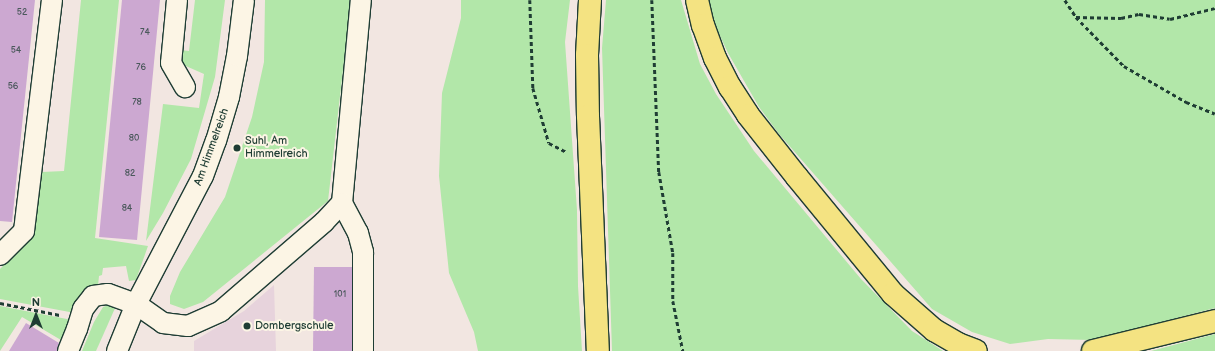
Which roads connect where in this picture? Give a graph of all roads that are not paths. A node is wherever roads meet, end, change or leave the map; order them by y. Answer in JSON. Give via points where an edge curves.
{"nodes":[{"id":1,"x":52,"y":0,"type":"edge"},
{"id":2,"x":177,"y":0,"type":"edge"},
{"id":3,"x":244,"y":0,"type":"edge"},
{"id":4,"x":361,"y":0,"type":"edge"},
{"id":5,"x":590,"y":0,"type":"edge"},
{"id":6,"x":697,"y":0,"type":"edge"},
{"id":7,"x":185,"y":87,"type":"dead end"},
{"id":8,"x":342,"y":203,"type":"junction"},
{"id":9,"x":0,"y":255,"type":"edge"},
{"id":10,"x":136,"y":304,"type":"junction"},
{"id":11,"x":1215,"y":321,"type":"edge"},
{"id":12,"x":68,"y":351,"type":"edge"},
{"id":13,"x":117,"y":351,"type":"edge"},
{"id":14,"x":363,"y":351,"type":"edge"},
{"id":15,"x":598,"y":351,"type":"edge"},
{"id":16,"x":976,"y":351,"type":"edge"},
{"id":17,"x":1093,"y":351,"type":"edge"}],
"edges":[{"from":1,"to":9,"type":"street","via":[[24,231]]},
{"from":2,"to":7,"type":"street","via":[[171,63]]},
{"from":3,"to":10,"type":"street","name":"Am Himmelreich","via":[[238,56],[216,141],[203,176]]},
{"from":4,"to":8,"type":"street"},
{"from":5,"to":15,"type":"main road","via":[[587,55]]},
{"from":6,"to":16,"type":"main road","via":[[715,58],[730,87],[748,115],[797,177],[893,294],[934,330]]},
{"from":8,"to":10,"type":"street","via":[[324,222],[221,311],[188,326],[163,323]]},
{"from":8,"to":14,"type":"street","via":[[358,233],[363,252]]},
{"from":10,"to":12,"type":"street","via":[[108,294],[93,296],[82,309]]},
{"from":10,"to":13,"type":"street","name":"Am Himmelreich"},
{"from":11,"to":17,"type":"main road"}]}
